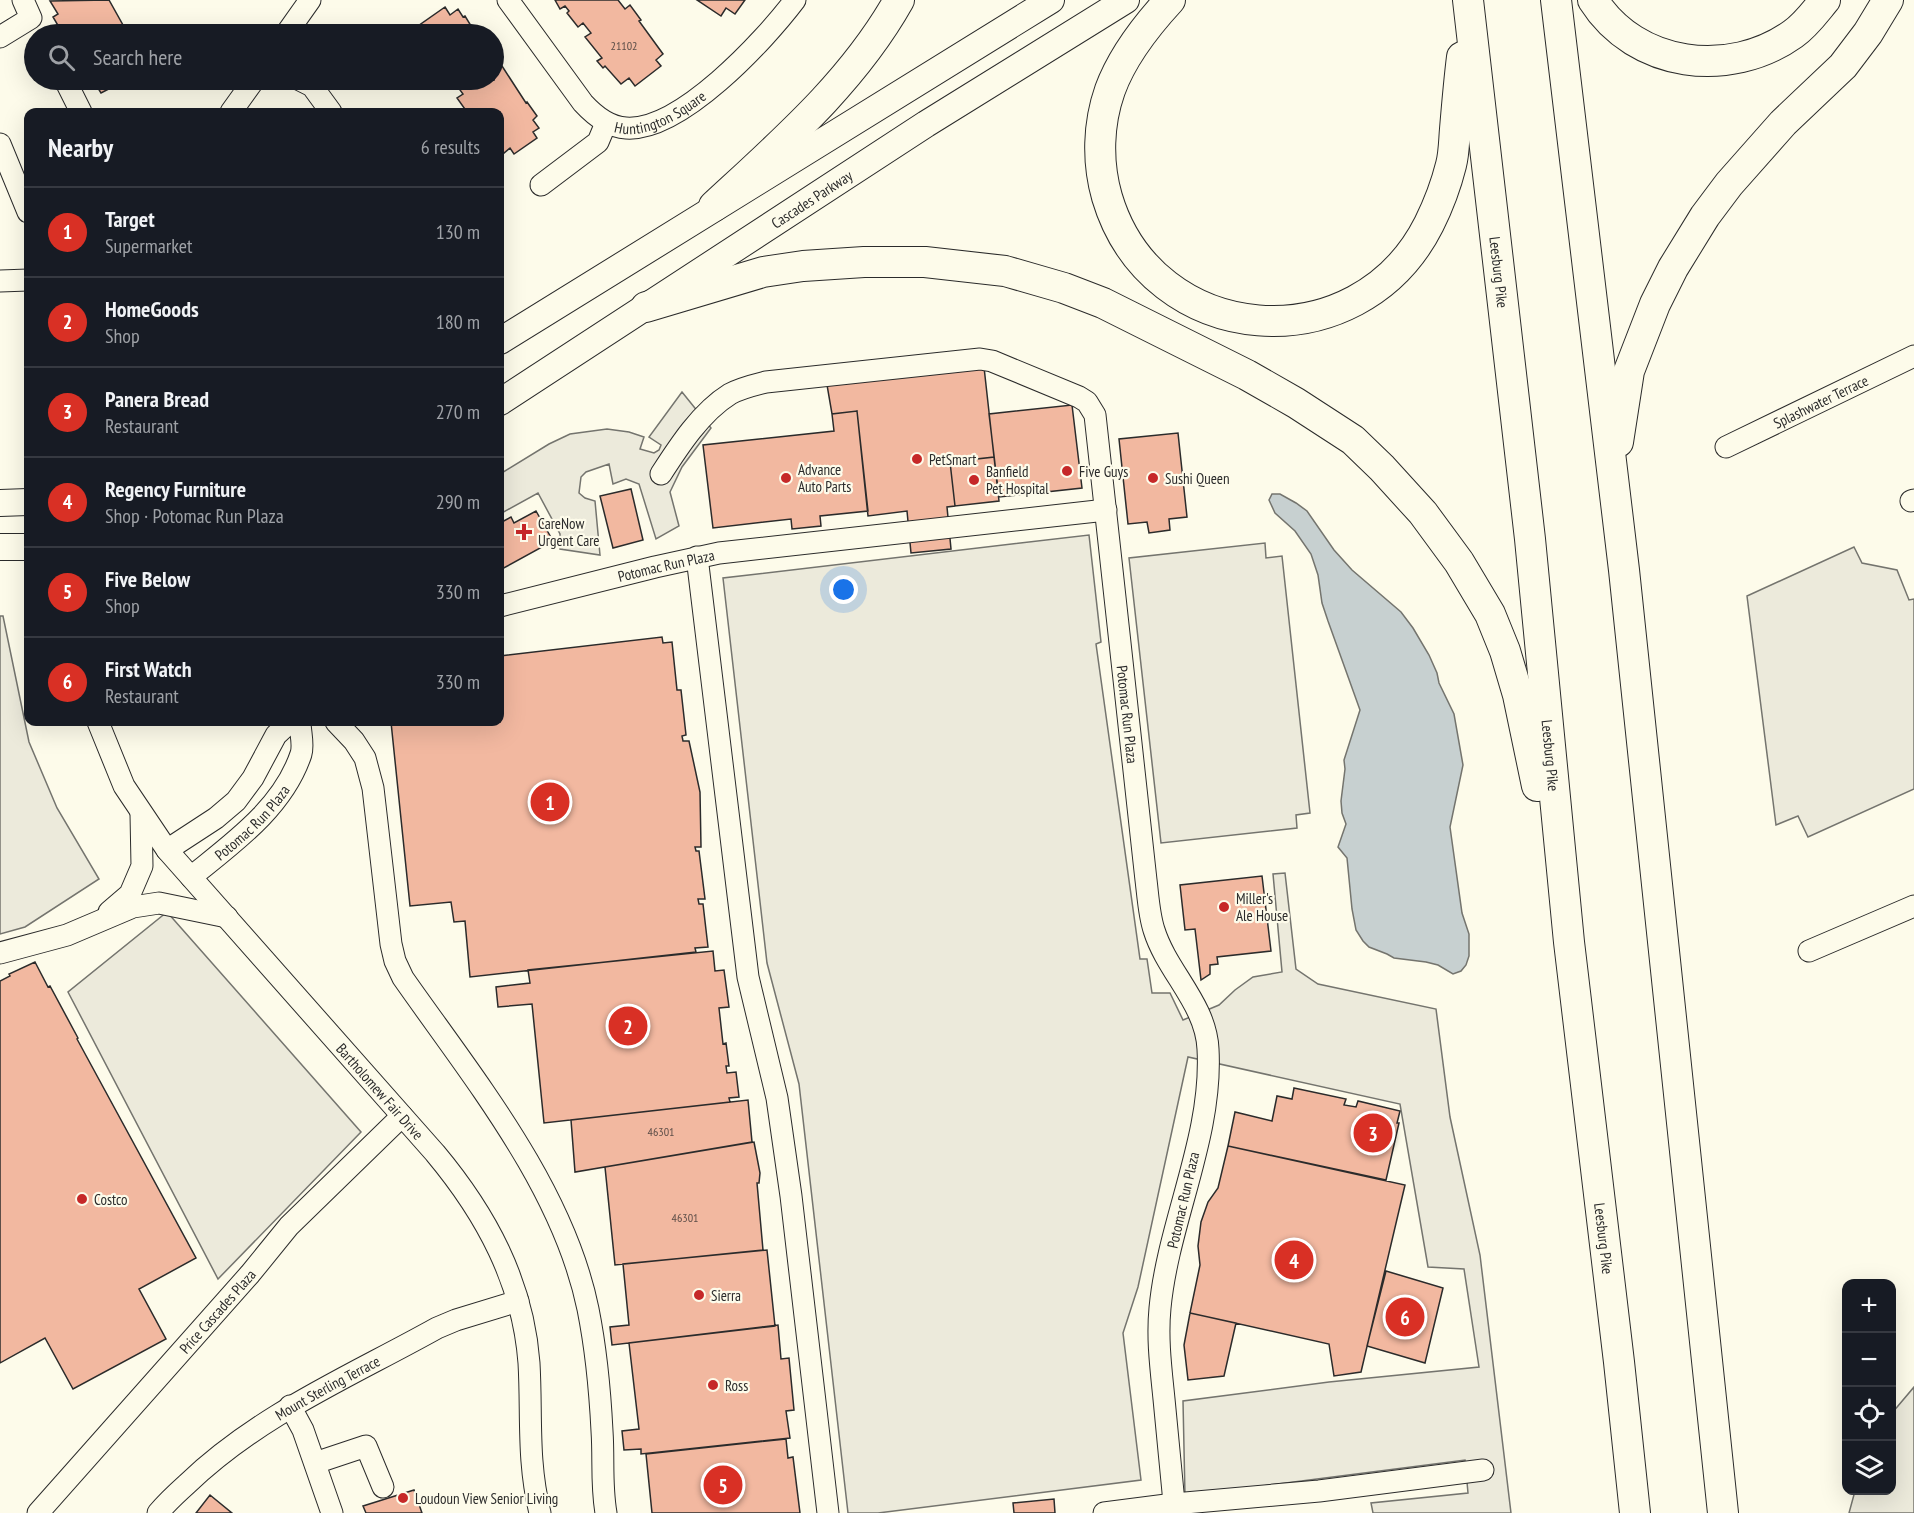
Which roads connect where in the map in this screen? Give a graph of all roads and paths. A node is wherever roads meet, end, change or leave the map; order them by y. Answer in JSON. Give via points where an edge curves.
{"nodes":[{"id":1,"x":310,"y":0,"type":"edge"},
{"id":2,"x":508,"y":0,"type":"edge"},
{"id":3,"x":795,"y":0,"type":"edge"},
{"id":4,"x":899,"y":0,"type":"edge"},
{"id":5,"x":1051,"y":0,"type":"edge"},
{"id":6,"x":1126,"y":0,"type":"edge"},
{"id":7,"x":1170,"y":0,"type":"edge"},
{"id":8,"x":1468,"y":0,"type":"edge"},
{"id":9,"x":1556,"y":0,"type":"edge"},
{"id":10,"x":1593,"y":0,"type":"edge"},
{"id":11,"x":1825,"y":0,"type":"edge"},
{"id":12,"x":1888,"y":0,"type":"edge"},
{"id":13,"x":32,"y":18,"type":"edge"},
{"id":14,"x":293,"y":24,"type":"edge"},
{"id":15,"x":0,"y":37,"type":"edge"},
{"id":16,"x":70,"y":90,"type":"edge"},
{"id":17,"x":247,"y":90,"type":"edge"},
{"id":18,"x":315,"y":90,"type":"edge"},
{"id":19,"x":79,"y":108,"type":"edge"},
{"id":20,"x":234,"y":108,"type":"edge"},
{"id":21,"x":328,"y":108,"type":"edge"},
{"id":22,"x":606,"y":123,"type":"junction"},
{"id":23,"x":0,"y":144,"type":"edge"},
{"id":24,"x":541,"y":185,"type":"dead end"},
{"id":25,"x":24,"y":196,"type":"edge"},
{"id":26,"x":714,"y":206,"type":"junction"},
{"id":27,"x":24,"y":280,"type":"edge"},
{"id":28,"x":0,"y":281,"type":"edge"},
{"id":29,"x":646,"y":307,"type":"junction"},
{"id":30,"x":504,"y":338,"type":"edge"},
{"id":31,"x":1913,"y":360,"type":"edge"},
{"id":32,"x":504,"y":399,"type":"edge"},
{"id":33,"x":1726,"y":447,"type":"dead end"},
{"id":34,"x":661,"y":474,"type":"dead end"},
{"id":35,"x":24,"y":502,"type":"edge"},
{"id":36,"x":0,"y":503,"type":"edge"},
{"id":37,"x":1106,"y":510,"type":"junction"},
{"id":38,"x":0,"y":547,"type":"edge"},
{"id":39,"x":24,"y":547,"type":"edge"},
{"id":40,"x":697,"y":557,"type":"junction"},
{"id":41,"x":1624,"y":570,"type":"junction"},
{"id":42,"x":504,"y":605,"type":"edge"},
{"id":43,"x":100,"y":726,"type":"edge"},
{"id":44,"x":286,"y":726,"type":"edge"},
{"id":45,"x":300,"y":726,"type":"edge"},
{"id":46,"x":340,"y":726,"type":"edge"},
{"id":47,"x":140,"y":811,"type":"junction"},
{"id":48,"x":167,"y":850,"type":"junction"},
{"id":49,"x":191,"y":877,"type":"junction"},
{"id":50,"x":1914,"y":906,"type":"edge"},
{"id":51,"x":227,"y":917,"type":"junction"},
{"id":52,"x":100,"y":921,"type":"junction"},
{"id":53,"x":1569,"y":942,"type":"junction"},
{"id":54,"x":1809,"y":951,"type":"dead end"},
{"id":55,"x":0,"y":953,"type":"edge"},
{"id":56,"x":402,"y":1116,"type":"junction"},
{"id":57,"x":518,"y":1301,"type":"junction"},
{"id":58,"x":290,"y":1406,"type":"junction"},
{"id":59,"x":315,"y":1463,"type":"junction"},
{"id":60,"x":1482,"y":1470,"type":"dead end"},
{"id":61,"x":383,"y":1487,"type":"dead end"},
{"id":62,"x":1174,"y":1508,"type":"edge"},
{"id":63,"x":38,"y":1513,"type":"edge"},
{"id":64,"x":158,"y":1513,"type":"edge"},
{"id":65,"x":332,"y":1513,"type":"edge"},
{"id":66,"x":540,"y":1513,"type":"edge"},
{"id":67,"x":606,"y":1513,"type":"edge"},
{"id":68,"x":828,"y":1513,"type":"edge"},
{"id":69,"x":1104,"y":1513,"type":"edge"},
{"id":70,"x":1635,"y":1513,"type":"edge"},
{"id":71,"x":1723,"y":1513,"type":"edge"}],
"edges":[{"from":1,"to":14,"type":"street"},
{"from":2,"to":22,"type":"street","name":"Huntington Square","via":[[583,103]]},
{"from":3,"to":22,"type":"street","name":"Huntington Square","via":[[744,59],[680,110],[644,127],[624,129]]},
{"from":4,"to":26,"type":"highway","via":[[853,69]]},
{"from":5,"to":26,"type":"main road"},
{"from":6,"to":29,"type":"main road","name":"Cascades Parkway","via":[[926,124]]},
{"from":7,"to":8,"type":"highway","via":[[1119,70],[1105,108],[1101,169],[1110,208],[1128,244],[1170,288],[1224,315],[1274,322],[1324,314],[1361,298],[1393,273],[1419,242],[1451,164]]},
{"from":8,"to":53,"type":"highway","name":"Leesburg Pike","via":[[1530,539]]},
{"from":9,"to":41,"type":"highway"},
{"from":10,"to":11,"type":"highway","via":[[1612,22],[1646,47],[1686,60],[1707,62],[1739,59],[1776,44],[1795,33]]},
{"from":12,"to":41,"type":"highway","via":[[1843,66],[1783,123],[1729,184],[1705,216],[1655,304],[1629,371],[1620,428],[1614,488]]},
{"from":13,"to":15,"type":"street"},
{"from":16,"to":19,"type":"street"},
{"from":17,"to":20,"type":"street"},
{"from":18,"to":21,"type":"street"},
{"from":22,"to":24,"type":"street","via":[[597,142]]},
{"from":23,"to":25,"type":"street"},
{"from":26,"to":30,"type":"main road"},
{"from":27,"to":28,"type":"street"},
{"from":29,"to":32,"type":"main road","name":"Cascades Parkway"},
{"from":29,"to":53,"type":"highway","via":[[763,272],[803,266],[925,262],[1005,271],[1102,303],[1247,375],[1353,440],[1423,513],[1471,579],[1490,614],[1518,695]]},
{"from":31,"to":33,"type":"street","name":"Splashwater Terrace"},
{"from":34,"to":37,"type":"street","via":[[707,414],[730,394],[744,388],[795,378],[980,359],[1079,397],[1092,409]]},
{"from":35,"to":36,"type":"main road"},
{"from":37,"to":40,"type":"street","name":"Potomac Run Plaza"},
{"from":37,"to":62,"type":"street","name":"Potomac Run Plaza","via":[[1153,929],[1197,1010],[1208,1051],[1206,1106],[1160,1308],[1159,1339]]},
{"from":38,"to":39,"type":"main road"},
{"from":40,"to":42,"type":"street","name":"Potomac Run Plaza"},
{"from":40,"to":68,"type":"street","via":[[748,977],[777,1098]]},
{"from":41,"to":71,"type":"highway"},
{"from":43,"to":47,"type":"street","name":"Bartholomew Fair Drive","via":[[124,786]]},
{"from":44,"to":48,"type":"street","name":"Potomac Run Plaza","via":[[276,735],[236,801]]},
{"from":45,"to":49,"type":"street","name":"Potomac Run Plaza","via":[[302,752],[272,805]]},
{"from":46,"to":67,"type":"street","via":[[365,758],[373,788],[395,961],[535,1172],[575,1262],[596,1351]]},
{"from":47,"to":48,"type":"street","name":"Bartholomew Fair Drive"},
{"from":47,"to":52,"type":"street","via":[[142,866],[130,894]]},
{"from":48,"to":49,"type":"street","name":"Bartholomew Fair Drive"},
{"from":49,"to":51,"type":"street","name":"Bartholomew Fair Drive"},
{"from":50,"to":54,"type":"street"},
{"from":51,"to":52,"type":"street","via":[[159,903],[133,907]]},
{"from":51,"to":56,"type":"street","name":"Bartholomew Fair Drive"},
{"from":52,"to":55,"type":"street","via":[[67,935]]},
{"from":53,"to":70,"type":"highway","name":"Leesburg Pike"},
{"from":56,"to":57,"type":"street","name":"Bartholomew Fair Drive","via":[[476,1206],[510,1274]]},
{"from":56,"to":63,"type":"street","name":"Price Cascades Plaza","via":[[289,1226]]},
{"from":57,"to":58,"type":"street","name":"Mount Sterling Terrace","via":[[437,1328]]},
{"from":57,"to":66,"type":"street","name":"Bartholomew Fair Drive","via":[[528,1361],[531,1467]]},
{"from":58,"to":59,"type":"street"},
{"from":58,"to":64,"type":"street","name":"Mount Sterling Terrace","via":[[228,1448]]},
{"from":59,"to":61,"type":"street","via":[[366,1446]]},
{"from":59,"to":65,"type":"street"},
{"from":60,"to":62,"type":"street"},
{"from":62,"to":69,"type":"street"}]}
